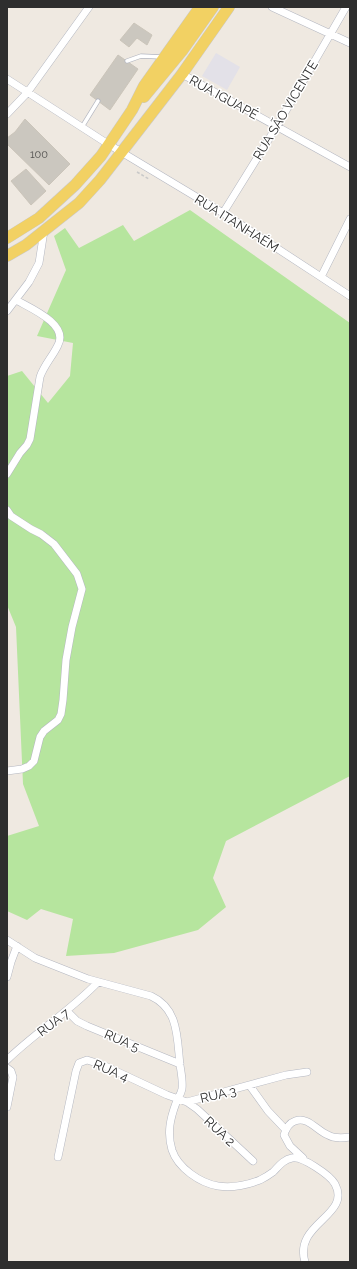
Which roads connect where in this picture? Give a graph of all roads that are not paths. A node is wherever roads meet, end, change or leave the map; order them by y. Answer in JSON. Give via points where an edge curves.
{"nodes":[{"id":1,"x":89,"y":7,"type":"edge"},
{"id":2,"x":200,"y":7,"type":"edge"},
{"id":3,"x":213,"y":7,"type":"edge"},
{"id":4,"x":229,"y":7,"type":"edge"},
{"id":5,"x":272,"y":7,"type":"edge"},
{"id":6,"x":346,"y":7,"type":"edge"},
{"id":7,"x":331,"y":34,"type":"junction"},
{"id":8,"x":350,"y":43,"type":"edge"},
{"id":9,"x":165,"y":57,"type":"junction"},
{"id":10,"x":127,"y":61,"type":"dead end"},
{"id":11,"x":182,"y":74,"type":"junction"},
{"id":12,"x":7,"y":80,"type":"edge"},
{"id":13,"x":27,"y":93,"type":"junction"},
{"id":14,"x":98,"y":101,"type":"dead end"},
{"id":15,"x":132,"y":110,"type":"junction"},
{"id":16,"x":7,"y":114,"type":"edge"},
{"id":17,"x":277,"y":126,"type":"junction"},
{"id":18,"x":82,"y":127,"type":"junction"},
{"id":19,"x":108,"y":144,"type":"junction"},
{"id":20,"x":121,"y":152,"type":"junction"},
{"id":21,"x":350,"y":167,"type":"edge"},
{"id":22,"x":223,"y":213,"type":"junction"},
{"id":23,"x":350,"y":219,"type":"edge"},
{"id":24,"x":44,"y":231,"type":"junction"},
{"id":25,"x":7,"y":238,"type":"edge"},
{"id":26,"x":7,"y":256,"type":"edge"},
{"id":27,"x":321,"y":277,"type":"junction"},
{"id":28,"x":350,"y":296,"type":"edge"},
{"id":29,"x":16,"y":300,"type":"junction"},
{"id":30,"x":7,"y":311,"type":"edge"},
{"id":31,"x":7,"y":474,"type":"edge"},
{"id":32,"x":7,"y":510,"type":"edge"},
{"id":33,"x":7,"y":771,"type":"edge"},
{"id":34,"x":7,"y":940,"type":"edge"},
{"id":35,"x":17,"y":946,"type":"junction"},
{"id":36,"x":7,"y":977,"type":"edge"},
{"id":37,"x":97,"y":983,"type":"junction"},
{"id":38,"x":67,"y":1011,"type":"junction"},
{"id":39,"x":7,"y":1060,"type":"edge"},
{"id":40,"x":180,"y":1064,"type":"junction"},
{"id":41,"x":7,"y":1068,"type":"edge"},
{"id":42,"x":307,"y":1072,"type":"dead end"},
{"id":43,"x":250,"y":1086,"type":"junction"},
{"id":44,"x":177,"y":1099,"type":"junction"},
{"id":45,"x":187,"y":1102,"type":"junction"},
{"id":46,"x":7,"y":1107,"type":"edge"},
{"id":47,"x":286,"y":1130,"type":"junction"},
{"id":48,"x":350,"y":1137,"type":"edge"},
{"id":49,"x":58,"y":1157,"type":"dead end"},
{"id":50,"x":253,"y":1162,"type":"dead end"},
{"id":51,"x":308,"y":1162,"type":"junction"},
{"id":52,"x":305,"y":1262,"type":"edge"}],
"edges":[{"from":1,"to":13,"type":"street"},
{"from":2,"to":9,"type":"main road"},
{"from":3,"to":15,"type":"main road","via":[[170,67]]},
{"from":4,"to":11,"type":"main road"},
{"from":5,"to":7,"type":"street"},
{"from":6,"to":7,"type":"street","name":"RUA SÃO VICENTE"},
{"from":7,"to":8,"type":"street"},
{"from":7,"to":17,"type":"street","name":"RUA SÃO VICENTE"},
{"from":9,"to":10,"type":"lane","via":[[142,56]]},
{"from":9,"to":15,"type":"main road","via":[[144,86]]},
{"from":11,"to":17,"type":"street","name":"RUA IGUAPÉ"},
{"from":11,"to":20,"type":"main road"},
{"from":12,"to":13,"type":"street","name":"RUA ITANHAÉM"},
{"from":13,"to":16,"type":"street"},
{"from":13,"to":18,"type":"street","name":"RUA ITANHAÉM"},
{"from":14,"to":18,"type":"lane"},
{"from":15,"to":19,"type":"main road"},
{"from":17,"to":21,"type":"street","name":"RUA IGUAPÉ"},
{"from":17,"to":22,"type":"street","name":"RUA SÃO VICENTE"},
{"from":18,"to":19,"type":"street","name":"RUA ITANHAÉM"},
{"from":19,"to":20,"type":"street","name":"RUA ITANHAÉM"},
{"from":19,"to":25,"type":"main road","via":[[101,156],[75,185],[39,218]]},
{"from":20,"to":22,"type":"street","name":"RUA ITANHAÉM"},
{"from":20,"to":24,"type":"main road","via":[[79,203]]},
{"from":22,"to":27,"type":"street","name":"RUA ITANHAÉM"},
{"from":23,"to":27,"type":"street"},
{"from":24,"to":26,"type":"main road"},
{"from":24,"to":29,"type":"street","via":[[39,263]]},
{"from":27,"to":28,"type":"street","name":"RUA ITANHAÉM"},
{"from":29,"to":30,"type":"street"},
{"from":29,"to":31,"type":"street","via":[[51,321],[60,332],[61,338],[40,377],[30,439]]},
{"from":32,"to":33,"type":"street","via":[[11,516],[54,544],[77,574],[82,589],[66,660],[61,714],[37,742],[34,761],[22,769]]},
{"from":34,"to":35,"type":"street"},
{"from":35,"to":36,"type":"street"},
{"from":35,"to":37,"type":"street","via":[[35,958]]},
{"from":37,"to":38,"type":"street","name":"RUA 7"},
{"from":37,"to":40,"type":"street","via":[[160,1000],[174,1020]]},
{"from":38,"to":39,"type":"street","name":"RUA 7"},
{"from":38,"to":40,"type":"street","name":"RUA 5","via":[[87,1026]]},
{"from":40,"to":44,"type":"street","via":[[182,1089]]},
{"from":41,"to":46,"type":"street","via":[[12,1071],[13,1077]]},
{"from":42,"to":43,"type":"street","name":"RUA 3","via":[[286,1075]]},
{"from":43,"to":45,"type":"street","name":"RUA 3"},
{"from":43,"to":47,"type":"street","name":"RUA 3"},
{"from":44,"to":45,"type":"street","name":"RUA 4"},
{"from":44,"to":49,"type":"street","name":"RUA 4","via":[[92,1061],[79,1063]]},
{"from":44,"to":51,"type":"street","via":[[170,1120],[172,1151],[178,1163],[203,1181],[217,1186],[248,1184],[271,1174],[285,1160],[300,1158]]},
{"from":45,"to":50,"type":"street","name":"RUA 2"},
{"from":47,"to":48,"type":"street","via":[[291,1122],[299,1119],[305,1120],[329,1136]]},
{"from":47,"to":51,"type":"street","via":[[284,1135],[290,1146]]},
{"from":51,"to":52,"type":"street","via":[[334,1182],[338,1198],[335,1206],[308,1235],[304,1248]]}]}
